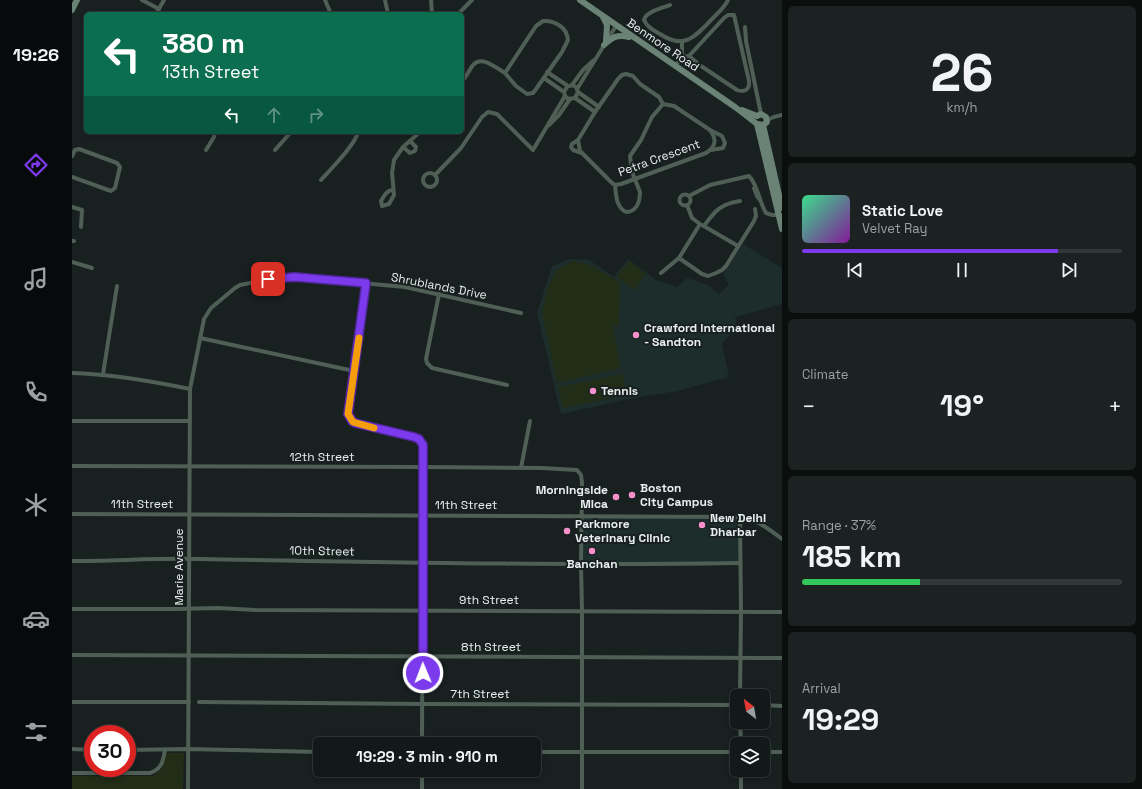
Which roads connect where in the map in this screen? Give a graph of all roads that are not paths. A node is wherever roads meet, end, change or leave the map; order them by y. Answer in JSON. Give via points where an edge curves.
{"nodes":[{"id":1,"x":77,"y":0,"type":"edge"},
{"id":2,"x":142,"y":0,"type":"edge"},
{"id":3,"x":164,"y":0,"type":"edge"},
{"id":4,"x":324,"y":0,"type":"edge"},
{"id":5,"x":385,"y":0,"type":"edge"},
{"id":6,"x":431,"y":0,"type":"edge"},
{"id":7,"x":472,"y":0,"type":"edge"},
{"id":8,"x":580,"y":0,"type":"edge"},
{"id":9,"x":728,"y":0,"type":"edge"},
{"id":10,"x":670,"y":5,"type":"dead end"},
{"id":11,"x":159,"y":9,"type":"junction"},
{"id":12,"x":72,"y":10,"type":"edge"},
{"id":13,"x":157,"y":12,"type":"edge"},
{"id":14,"x":330,"y":12,"type":"edge"},
{"id":15,"x":388,"y":12,"type":"edge"},
{"id":16,"x":432,"y":12,"type":"edge"},
{"id":17,"x":460,"y":12,"type":"edge"},
{"id":18,"x":600,"y":13,"type":"junction"},
{"id":19,"x":616,"y":26,"type":"junction"},
{"id":20,"x":745,"y":27,"type":"dead end"},
{"id":21,"x":634,"y":38,"type":"junction"},
{"id":22,"x":682,"y":42,"type":"junction"},
{"id":23,"x":605,"y":43,"type":"junction"},
{"id":24,"x":689,"y":56,"type":"junction"},
{"id":25,"x":682,"y":57,"type":"junction"},
{"id":26,"x":594,"y":60,"type":"junction"},
{"id":27,"x":675,"y":66,"type":"junction"},
{"id":28,"x":547,"y":72,"type":"junction"},
{"id":29,"x":505,"y":73,"type":"junction"},
{"id":30,"x":464,"y":78,"type":"edge"},
{"id":31,"x":544,"y":78,"type":"junction"},
{"id":32,"x":570,"y":86,"type":"junction"},
{"id":33,"x":578,"y":90,"type":"junction"},
{"id":34,"x":565,"y":94,"type":"junction"},
{"id":35,"x":573,"y":99,"type":"junction"},
{"id":36,"x":663,"y":104,"type":"junction"},
{"id":37,"x":598,"y":107,"type":"junction"},
{"id":38,"x":595,"y":112,"type":"junction"},
{"id":39,"x":782,"y":115,"type":"edge"},
{"id":40,"x":761,"y":120,"type":"junction"},
{"id":41,"x":548,"y":127,"type":"junction"},
{"id":42,"x":710,"y":130,"type":"junction"},
{"id":43,"x":215,"y":134,"type":"edge"},
{"id":44,"x":288,"y":134,"type":"edge"},
{"id":45,"x":358,"y":134,"type":"edge"},
{"id":46,"x":418,"y":134,"type":"edge"},
{"id":47,"x":578,"y":140,"type":"junction"},
{"id":48,"x":410,"y":141,"type":"junction"},
{"id":49,"x":403,"y":148,"type":"junction"},
{"id":50,"x":206,"y":150,"type":"dead end"},
{"id":51,"x":275,"y":150,"type":"dead end"},
{"id":52,"x":710,"y":150,"type":"junction"},
{"id":53,"x":582,"y":154,"type":"junction"},
{"id":54,"x":72,"y":156,"type":"edge"},
{"id":55,"x":434,"y":175,"type":"dead end"},
{"id":56,"x":72,"y":176,"type":"edge"},
{"id":57,"x":634,"y":179,"type":"junction"},
{"id":58,"x":321,"y":180,"type":"dead end"},
{"id":59,"x":615,"y":185,"type":"junction"},
{"id":60,"x":393,"y":190,"type":"dead end"},
{"id":61,"x":689,"y":196,"type":"junction"},
{"id":62,"x":740,"y":201,"type":"dead end"},
{"id":63,"x":687,"y":205,"type":"junction"},
{"id":64,"x":72,"y":207,"type":"edge"},
{"id":65,"x":782,"y":208,"type":"edge"},
{"id":66,"x":755,"y":209,"type":"dead end"},
{"id":67,"x":780,"y":215,"type":"edge"},
{"id":68,"x":702,"y":225,"type":"junction"},
{"id":69,"x":81,"y":226,"type":"dead end"},
{"id":70,"x":782,"y":229,"type":"edge"},
{"id":71,"x":738,"y":246,"type":"junction"},
{"id":72,"x":679,"y":258,"type":"junction"},
{"id":73,"x":72,"y":262,"type":"edge"},
{"id":74,"x":92,"y":268,"type":"dead end"},
{"id":75,"x":661,"y":273,"type":"dead end"},
{"id":76,"x":366,"y":283,"type":"junction"},
{"id":77,"x":118,"y":286,"type":"dead end"},
{"id":78,"x":235,"y":288,"type":"joint"},
{"id":79,"x":439,"y":294,"type":"junction"},
{"id":80,"x":521,"y":313,"type":"dead end"},
{"id":81,"x":200,"y":338,"type":"junction"},
{"id":82,"x":354,"y":371,"type":"junction"},
{"id":83,"x":72,"y":373,"type":"edge"},
{"id":84,"x":103,"y":374,"type":"junction"},
{"id":85,"x":507,"y":385,"type":"dead end"},
{"id":86,"x":190,"y":389,"type":"junction"},
{"id":87,"x":72,"y":420,"type":"edge"},
{"id":88,"x":189,"y":421,"type":"junction"},
{"id":89,"x":530,"y":421,"type":"dead end"},
{"id":90,"x":72,"y":466,"type":"edge"},
{"id":91,"x":189,"y":467,"type":"junction"},
{"id":92,"x":424,"y":467,"type":"junction"},
{"id":93,"x":520,"y":468,"type":"junction"},
{"id":94,"x":72,"y":514,"type":"edge"},
{"id":95,"x":189,"y":514,"type":"junction"},
{"id":96,"x":423,"y":515,"type":"junction"},
{"id":97,"x":581,"y":516,"type":"junction"},
{"id":98,"x":740,"y":517,"type":"junction"},
{"id":99,"x":782,"y":539,"type":"edge"},
{"id":100,"x":189,"y":559,"type":"junction"},
{"id":101,"x":72,"y":561,"type":"edge"},
{"id":102,"x":422,"y":563,"type":"junction"},
{"id":103,"x":740,"y":563,"type":"junction"},
{"id":104,"x":581,"y":564,"type":"junction"},
{"id":105,"x":188,"y":608,"type":"junction"},
{"id":106,"x":72,"y":609,"type":"edge"},
{"id":107,"x":423,"y":610,"type":"junction"},
{"id":108,"x":582,"y":611,"type":"junction"},
{"id":109,"x":741,"y":611,"type":"junction"},
{"id":110,"x":782,"y":612,"type":"edge"},
{"id":111,"x":72,"y":655,"type":"edge"},
{"id":112,"x":188,"y":656,"type":"junction"},
{"id":113,"x":422,"y":657,"type":"junction"},
{"id":114,"x":582,"y":657,"type":"junction"},
{"id":115,"x":740,"y":658,"type":"junction"},
{"id":116,"x":782,"y":658,"type":"edge"},
{"id":117,"x":740,"y":689,"type":"edge"},
{"id":118,"x":72,"y":702,"type":"edge"},
{"id":119,"x":189,"y":702,"type":"junction"},
{"id":120,"x":199,"y":702,"type":"dead end"},
{"id":121,"x":423,"y":704,"type":"junction"},
{"id":122,"x":582,"y":704,"type":"junction"},
{"id":123,"x":730,"y":705,"type":"edge"},
{"id":124,"x":770,"y":705,"type":"edge"},
{"id":125,"x":782,"y":706,"type":"edge"},
{"id":126,"x":422,"y":737,"type":"edge"},
{"id":127,"x":187,"y":749,"type":"junction"},
{"id":128,"x":72,"y":750,"type":"edge"},
{"id":129,"x":84,"y":750,"type":"edge"},
{"id":130,"x":136,"y":750,"type":"edge"},
{"id":131,"x":165,"y":750,"type":"junction"},
{"id":132,"x":313,"y":752,"type":"edge"},
{"id":133,"x":541,"y":752,"type":"edge"},
{"id":134,"x":582,"y":752,"type":"junction"},
{"id":135,"x":730,"y":752,"type":"edge"},
{"id":136,"x":770,"y":752,"type":"edge"},
{"id":137,"x":782,"y":752,"type":"edge"},
{"id":138,"x":72,"y":773,"type":"edge"},
{"id":139,"x":422,"y":777,"type":"edge"},
{"id":140,"x":741,"y":777,"type":"edge"},
{"id":141,"x":188,"y":789,"type":"edge"},
{"id":142,"x":422,"y":789,"type":"edge"},
{"id":143,"x":582,"y":789,"type":"edge"},
{"id":144,"x":741,"y":789,"type":"edge"}],
"edges":[{"from":1,"to":12,"type":"street"},
{"from":2,"to":11,"type":"street"},
{"from":3,"to":11,"type":"street"},
{"from":4,"to":14,"type":"street"},
{"from":5,"to":15,"type":"street"},
{"from":6,"to":16,"type":"street"},
{"from":7,"to":17,"type":"street"},
{"from":8,"to":18,"type":"street","name":"Benmore Road"},
{"from":9,"to":22,"type":"street","via":[[700,32]]},
{"from":10,"to":22,"type":"street","via":[[645,16],[644,20],[649,27],[669,40]]},
{"from":11,"to":13,"type":"street"},
{"from":18,"to":19,"type":"street","name":"Benmore Road"},
{"from":18,"to":23,"type":"street","via":[[607,25]]},
{"from":19,"to":21,"type":"street","name":"Benmore Road"},
{"from":19,"to":23,"type":"street"},
{"from":20,"to":40,"type":"street"},
{"from":21,"to":23,"type":"street","via":[[619,35]]},
{"from":21,"to":27,"type":"street","name":"Benmore Road"},
{"from":22,"to":25,"type":"street"},
{"from":23,"to":26,"type":"street"},
{"from":24,"to":24,"type":"street","via":[[737,90],[743,91],[749,87],[750,81],[734,15],[724,18]]},
{"from":24,"to":25,"type":"street"},
{"from":25,"to":27,"type":"street"},
{"from":26,"to":32,"type":"street"},
{"from":26,"to":33,"type":"street"},
{"from":27,"to":40,"type":"street","name":"Benmore Road","via":[[735,107]]},
{"from":28,"to":29,"type":"street","via":[[568,40],[565,31],[548,20],[536,26]]},
{"from":28,"to":31,"type":"street"},
{"from":28,"to":32,"type":"street"},
{"from":29,"to":30,"type":"street","via":[[487,62],[479,61]]},
{"from":29,"to":31,"type":"street","via":[[527,94],[533,93]]},
{"from":31,"to":34,"type":"street"},
{"from":32,"to":33,"type":"street"},
{"from":32,"to":34,"type":"street","via":[[565,88]]},
{"from":33,"to":35,"type":"street"},
{"from":33,"to":37,"type":"street"},
{"from":34,"to":35,"type":"street"},
{"from":34,"to":41,"type":"street"},
{"from":35,"to":38,"type":"street"},
{"from":35,"to":41,"type":"street"},
{"from":36,"to":37,"type":"street","name":"Petra Crescent","via":[[659,97],[633,76],[626,74],[620,77]]},
{"from":36,"to":42,"type":"street","name":"Petra Crescent","via":[[674,106]]},
{"from":36,"to":57,"type":"street","via":[[652,117],[630,156]]},
{"from":37,"to":38,"type":"street","name":"Petra Crescent"},
{"from":38,"to":47,"type":"street","name":"Petra Crescent"},
{"from":39,"to":40,"type":"street"},
{"from":40,"to":65,"type":"street"},
{"from":40,"to":67,"type":"street"},
{"from":41,"to":55,"type":"street","via":[[533,150],[498,114],[488,112],[461,148]]},
{"from":42,"to":52,"type":"street","name":"Petra Crescent","via":[[715,141]]},
{"from":42,"to":52,"type":"street","via":[[722,136],[725,143],[723,148]]},
{"from":43,"to":50,"type":"street"},
{"from":44,"to":51,"type":"street"},
{"from":45,"to":58,"type":"street"},
{"from":46,"to":48,"type":"street"},
{"from":47,"to":53,"type":"street","name":"Petra Crescent"},
{"from":47,"to":53,"type":"street","via":[[571,147]]},
{"from":48,"to":49,"type":"street"},
{"from":48,"to":49,"type":"street","via":[[416,147],[415,151],[410,153]]},
{"from":49,"to":60,"type":"street","via":[[393,162]]},
{"from":52,"to":57,"type":"street","name":"Petra Crescent"},
{"from":53,"to":59,"type":"street","name":"Petra Crescent"},
{"from":54,"to":56,"type":"street","via":[[75,150],[79,149],[120,167],[115,188],[111,191]]},
{"from":57,"to":59,"type":"street","name":"Petra Crescent"},
{"from":57,"to":59,"type":"street","via":[[640,196],[638,204],[629,212],[623,211],[619,206]]},
{"from":61,"to":63,"type":"street","via":[[691,201]]},
{"from":61,"to":63,"type":"street","via":[[684,195],[680,198],[681,203]]},
{"from":61,"to":67,"type":"street","via":[[710,185],[746,176],[750,177],[756,196],[766,213]]},
{"from":62,"to":68,"type":"street","via":[[720,207]]},
{"from":63,"to":68,"type":"street","via":[[692,218]]},
{"from":64,"to":69,"type":"street","via":[[82,210]]},
{"from":66,"to":71,"type":"street","via":[[755,218]]},
{"from":67,"to":70,"type":"street"},
{"from":68,"to":71,"type":"street"},
{"from":68,"to":72,"type":"street"},
{"from":71,"to":72,"type":"street","via":[[722,270],[712,275],[702,274]]},
{"from":72,"to":75,"type":"street"},
{"from":73,"to":74,"type":"street"},
{"from":76,"to":78,"type":"street","name":"Shrublands Drive","via":[[287,277],[250,282]]},
{"from":76,"to":79,"type":"street","name":"Shrublands Drive"},
{"from":76,"to":82,"type":"street"},
{"from":77,"to":84,"type":"street"},
{"from":78,"to":81,"type":"street","name":"Marie Avenue","via":[[208,312]]},
{"from":79,"to":80,"type":"street","name":"Shrublands Drive"},
{"from":79,"to":85,"type":"street","via":[[427,363],[432,368]]},
{"from":81,"to":82,"type":"street"},
{"from":81,"to":86,"type":"street","name":"Marie Avenue"},
{"from":82,"to":92,"type":"street","via":[[348,417],[356,424],[414,437],[421,441]]},
{"from":83,"to":84,"type":"street"},
{"from":84,"to":86,"type":"street"},
{"from":86,"to":88,"type":"street","name":"Marie Avenue"},
{"from":87,"to":88,"type":"street"},
{"from":88,"to":91,"type":"street","name":"Marie Avenue"},
{"from":89,"to":93,"type":"street"},
{"from":90,"to":91,"type":"street","name":"12th Street"},
{"from":91,"to":92,"type":"street","name":"12th Street"},
{"from":91,"to":95,"type":"street","name":"Marie Avenue"},
{"from":92,"to":93,"type":"street","name":"12th Street"},
{"from":92,"to":96,"type":"street"},
{"from":93,"to":97,"type":"street","name":"12th Street","via":[[578,471],[582,479]]},
{"from":94,"to":95,"type":"street","name":"11th Street"},
{"from":95,"to":96,"type":"street","name":"11th Street"},
{"from":95,"to":100,"type":"street","name":"Marie Avenue"},
{"from":96,"to":97,"type":"street","name":"11th Street"},
{"from":96,"to":102,"type":"street"},
{"from":97,"to":98,"type":"street","name":"11th Street"},
{"from":97,"to":104,"type":"street"},
{"from":98,"to":99,"type":"street","name":"11th Street","via":[[756,522]]},
{"from":98,"to":103,"type":"street"},
{"from":100,"to":101,"type":"street","name":"10th Street"},
{"from":100,"to":102,"type":"street","name":"10th Street"},
{"from":100,"to":105,"type":"street","name":"Marie Avenue"},
{"from":102,"to":104,"type":"street","name":"10th Street"},
{"from":102,"to":107,"type":"street"},
{"from":103,"to":104,"type":"street"},
{"from":103,"to":109,"type":"street"},
{"from":104,"to":108,"type":"street"},
{"from":105,"to":106,"type":"street"},
{"from":105,"to":107,"type":"street","name":"9th Street"},
{"from":105,"to":112,"type":"street","name":"Marie Avenue"},
{"from":107,"to":108,"type":"street","name":"9th Street"},
{"from":107,"to":113,"type":"street"},
{"from":108,"to":109,"type":"street","name":"9th Street"},
{"from":108,"to":114,"type":"street"},
{"from":109,"to":110,"type":"street","name":"9th Street"},
{"from":109,"to":115,"type":"street"},
{"from":111,"to":112,"type":"street"},
{"from":112,"to":113,"type":"street","name":"8th Street"},
{"from":112,"to":119,"type":"street","name":"Marie Avenue"},
{"from":113,"to":114,"type":"street","name":"8th Street"},
{"from":113,"to":121,"type":"street"},
{"from":114,"to":115,"type":"street","name":"8th Street"},
{"from":114,"to":122,"type":"street"},
{"from":115,"to":116,"type":"street","name":"8th Street"},
{"from":115,"to":117,"type":"street"},
{"from":118,"to":119,"type":"street"},
{"from":119,"to":127,"type":"street","name":"Marie Avenue"},
{"from":120,"to":121,"type":"street","name":"7th Street"},
{"from":121,"to":122,"type":"street","name":"7th Street"},
{"from":121,"to":126,"type":"street"},
{"from":122,"to":123,"type":"street","name":"7th Street"},
{"from":122,"to":134,"type":"street"},
{"from":124,"to":125,"type":"street"},
{"from":127,"to":131,"type":"street"},
{"from":127,"to":132,"type":"street"},
{"from":127,"to":141,"type":"street","name":"Marie Avenue"},
{"from":128,"to":129,"type":"street"},
{"from":130,"to":131,"type":"street"},
{"from":131,"to":138,"type":"street","via":[[162,765],[150,773]]},
{"from":133,"to":134,"type":"street"},
{"from":134,"to":135,"type":"street"},
{"from":134,"to":143,"type":"street"},
{"from":136,"to":137,"type":"street"},
{"from":139,"to":142,"type":"street"},
{"from":140,"to":144,"type":"street"}]}
